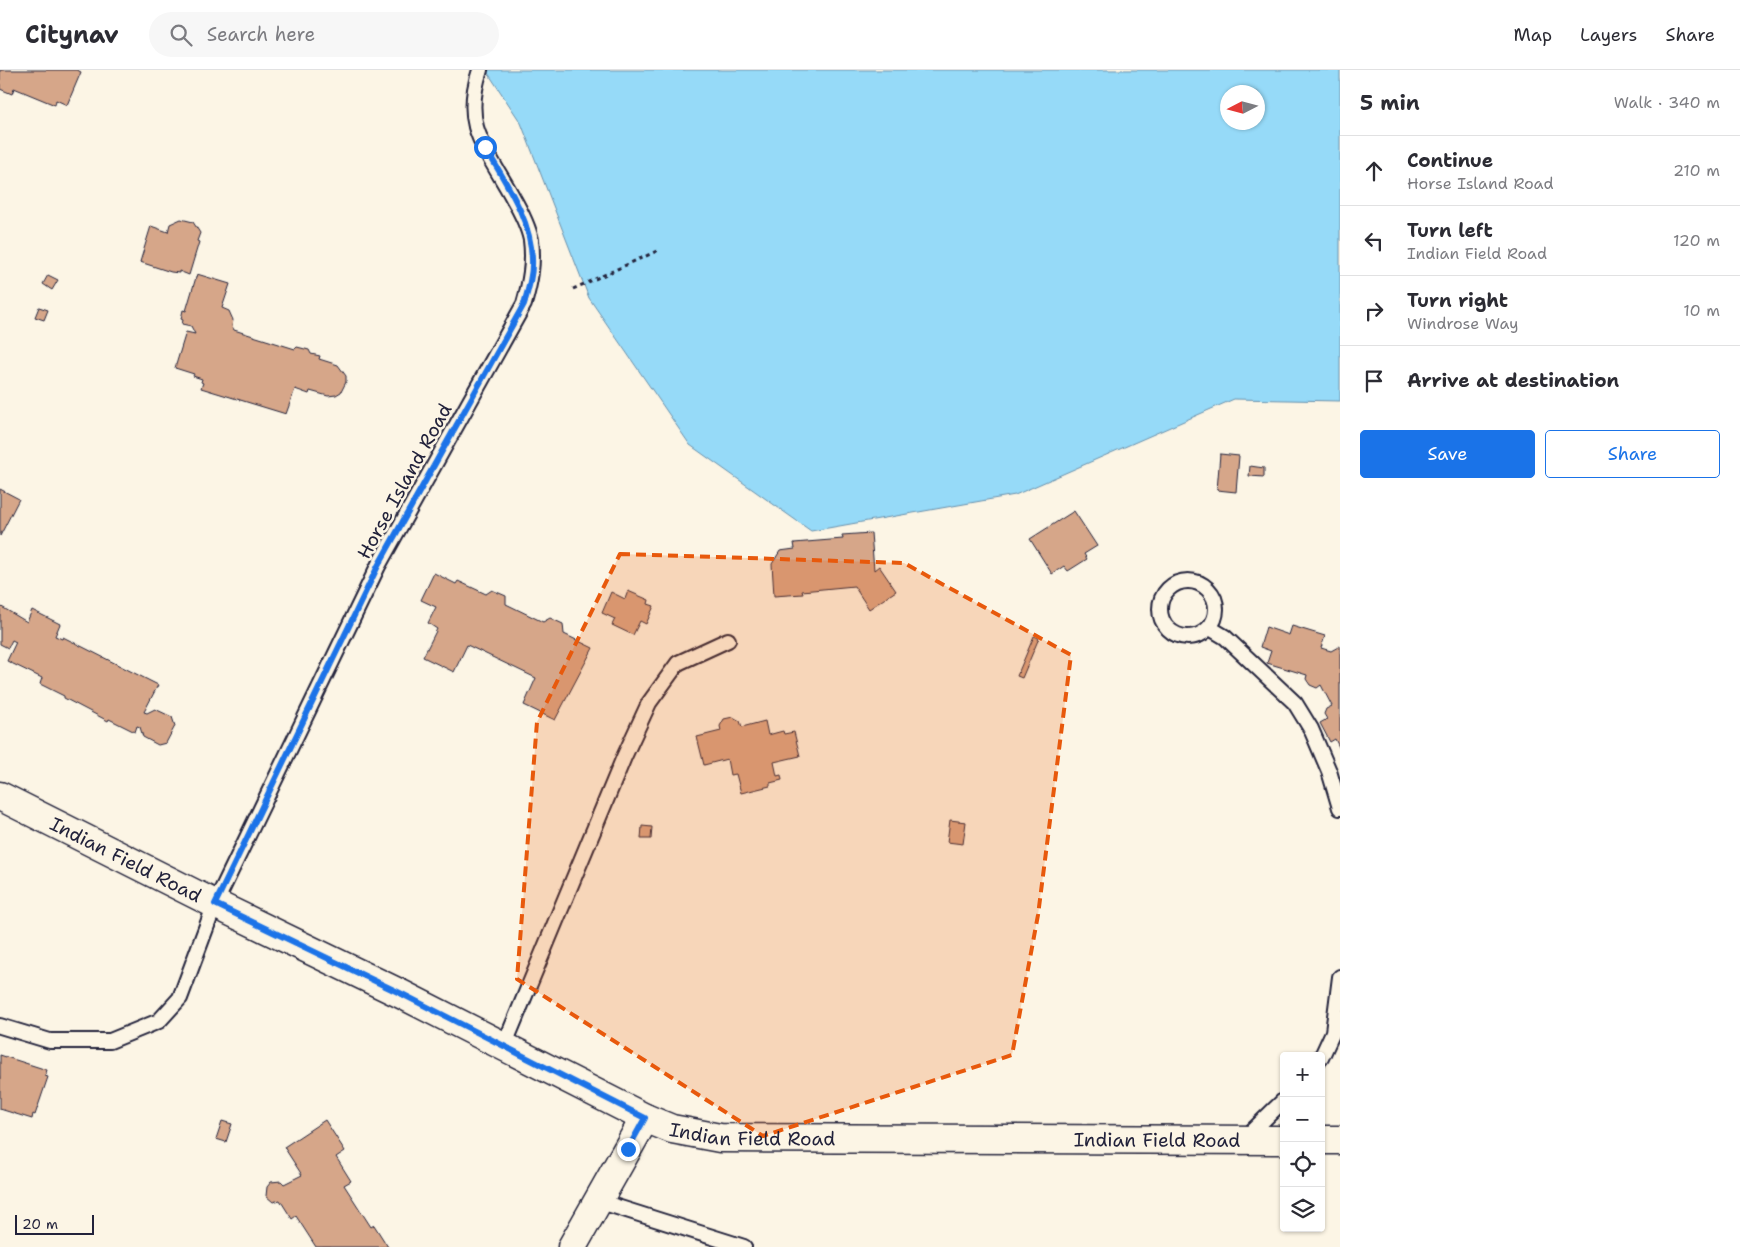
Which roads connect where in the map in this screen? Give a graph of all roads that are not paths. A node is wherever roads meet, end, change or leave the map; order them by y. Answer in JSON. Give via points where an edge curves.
{"nodes":[{"id":1,"x":480,"y":70,"type":"edge"},
{"id":2,"x":1210,"y":628,"type":"junction"},
{"id":3,"x":728,"y":640,"type":"dead end"},
{"id":4,"x":0,"y":796,"type":"edge"},
{"id":5,"x":1340,"y":808,"type":"edge"},
{"id":6,"x":215,"y":904,"type":"junction"},
{"id":7,"x":1340,"y":977,"type":"edge"},
{"id":8,"x":0,"y":1026,"type":"edge"},
{"id":9,"x":504,"y":1046,"type":"junction"},
{"id":10,"x":1324,"y":1052,"type":"edge"},
{"id":11,"x":1280,"y":1104,"type":"edge"},
{"id":12,"x":645,"y":1118,"type":"junction"},
{"id":13,"x":1244,"y":1140,"type":"junction"},
{"id":14,"x":1280,"y":1140,"type":"edge"},
{"id":15,"x":1325,"y":1140,"type":"edge"},
{"id":16,"x":1340,"y":1140,"type":"edge"},
{"id":17,"x":598,"y":1201,"type":"junction"},
{"id":18,"x":572,"y":1247,"type":"edge"},
{"id":19,"x":744,"y":1247,"type":"edge"}],
"edges":[{"from":1,"to":6,"type":"lane","name":"Horse Island Road","via":[[473,101],[476,126],[525,219],[530,240],[533,260],[524,304],[378,566]]},
{"from":2,"to":2,"type":"lane","via":[[1203,634],[1185,638],[1168,629],[1159,612],[1164,593],[1178,582],[1197,582],[1205,586],[1215,602]]},
{"from":2,"to":5,"type":"lane","via":[[1225,637],[1295,702],[1329,771]]},
{"from":3,"to":9,"type":"lane","via":[[678,663],[650,703]]},
{"from":4,"to":6,"type":"street","name":"Indian Field Road"},
{"from":6,"to":8,"type":"lane","name":"Horse Island Road","via":[[180,998],[159,1021],[110,1041],[50,1041]]},
{"from":6,"to":9,"type":"street","name":"Indian Field Road"},
{"from":7,"to":10,"type":"lane","via":[[1332,1032]]},
{"from":9,"to":12,"type":"street","name":"Indian Field Road"},
{"from":11,"to":13,"type":"lane"},
{"from":12,"to":13,"type":"street","name":"Indian Field Road","via":[[672,1129],[720,1138]]},
{"from":12,"to":17,"type":"street"},
{"from":13,"to":14,"type":"street","name":"Indian Field Road"},
{"from":15,"to":16,"type":"street"},
{"from":17,"to":18,"type":"street"},
{"from":17,"to":19,"type":"lane"}]}
